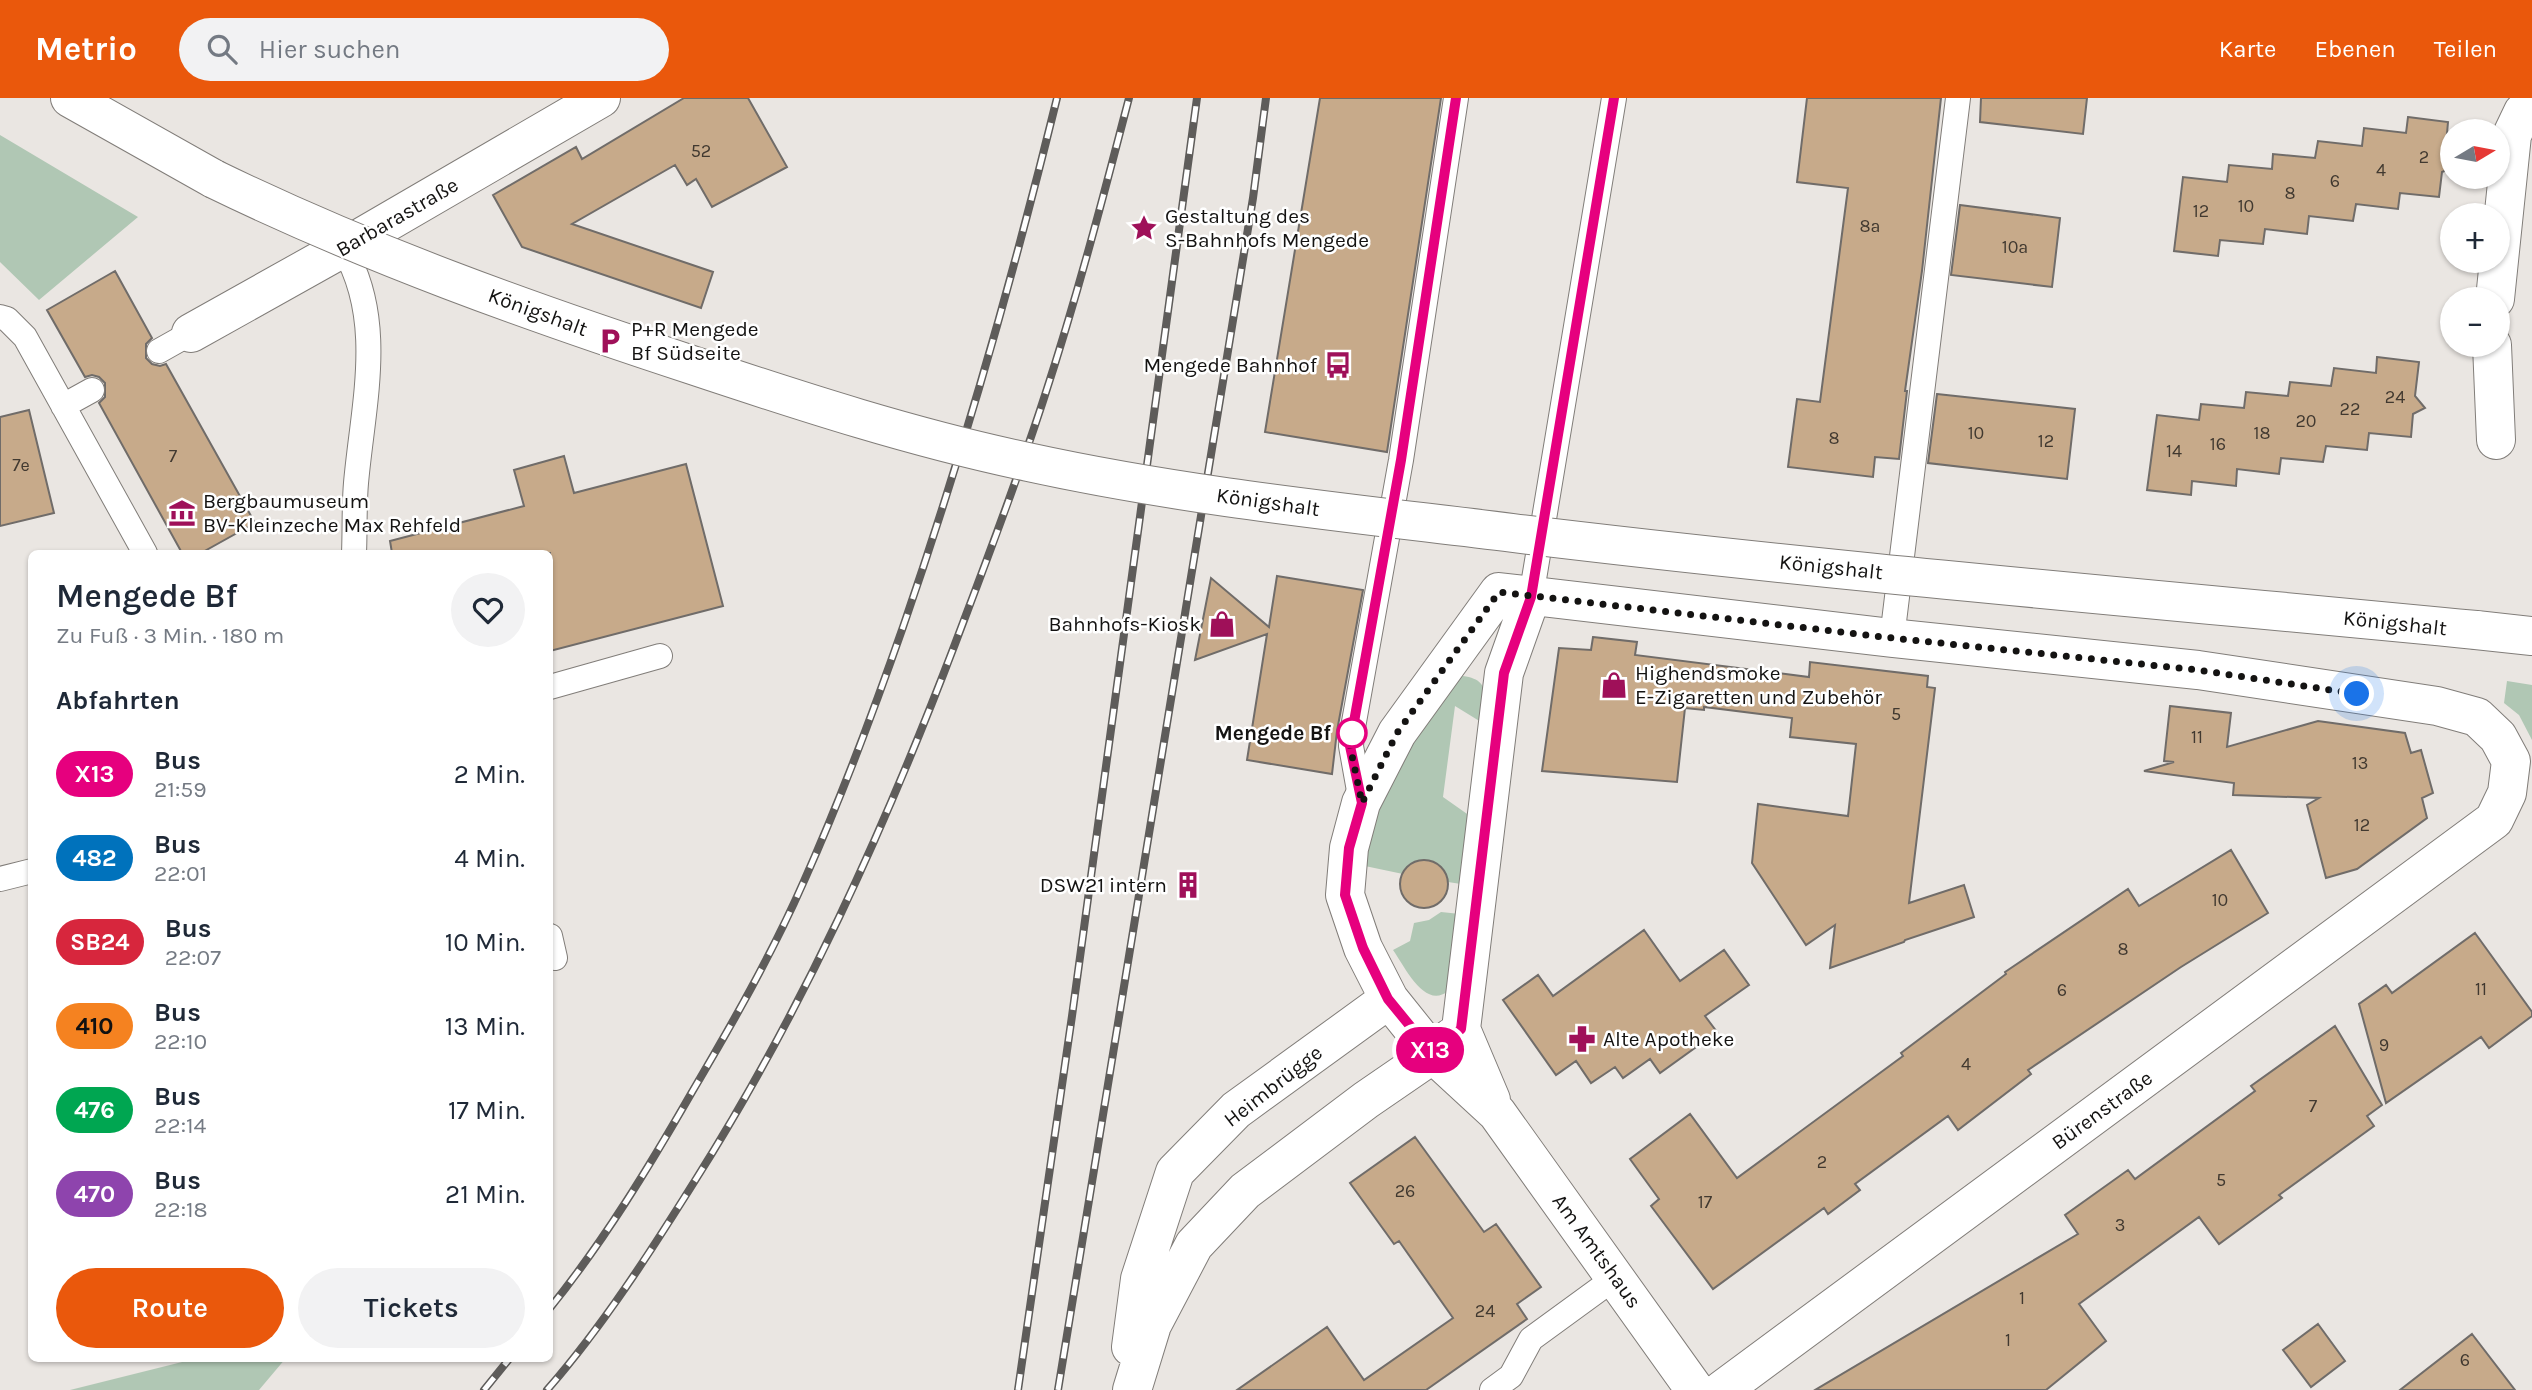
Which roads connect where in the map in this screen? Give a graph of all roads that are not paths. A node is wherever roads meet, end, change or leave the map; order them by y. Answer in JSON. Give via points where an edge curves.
{"nodes":[{"id":1,"x":71,"y":98,"type":"edge"},
{"id":2,"x":601,"y":98,"type":"edge"},
{"id":3,"x":1455,"y":98,"type":"edge"},
{"id":4,"x":1614,"y":98,"type":"edge"},
{"id":5,"x":1958,"y":98,"type":"edge"},
{"id":6,"x":2532,"y":104,"type":"edge"},
{"id":7,"x":343,"y":248,"type":"junction"},
{"id":8,"x":2496,"y":287,"type":"edge"},
{"id":9,"x":0,"y":317,"type":"edge"},
{"id":10,"x":175,"y":342,"type":"dead end"},
{"id":11,"x":2493,"y":357,"type":"edge"},
{"id":12,"x":92,"y":390,"type":"dead end"},
{"id":13,"x":63,"y":405,"type":"junction"},
{"id":14,"x":2496,"y":440,"type":"dead end"},
{"id":15,"x":143,"y":550,"type":"edge"},
{"id":16,"x":354,"y":550,"type":"edge"},
{"id":17,"x":1531,"y":597,"type":"junction"},
{"id":18,"x":2532,"y":636,"type":"edge"},
{"id":19,"x":1892,"y":638,"type":"junction"},
{"id":20,"x":1455,"y":652,"type":"junction"},
{"id":21,"x":660,"y":656,"type":"dead end"},
{"id":22,"x":1504,"y":673,"type":"junction"},
{"id":23,"x":553,"y":686,"type":"edge"},
{"id":24,"x":1362,"y":803,"type":"junction"},
{"id":25,"x":28,"y":872,"type":"edge"},
{"id":26,"x":0,"y":879,"type":"edge"},
{"id":27,"x":1388,"y":999,"type":"junction"},
{"id":28,"x":1461,"y":1029,"type":"junction"},
{"id":29,"x":1433,"y":1054,"type":"junction"},
{"id":30,"x":1497,"y":1113,"type":"junction"},
{"id":31,"x":1616,"y":1277,"type":"junction"},
{"id":32,"x":1125,"y":1390,"type":"edge"},
{"id":33,"x":1132,"y":1390,"type":"edge"},
{"id":34,"x":1492,"y":1390,"type":"edge"},
{"id":35,"x":1695,"y":1390,"type":"edge"},
{"id":36,"x":1722,"y":1390,"type":"edge"}],
"edges":[{"from":1,"to":18,"type":"street","name":"Königshalt","bridge":true,"via":[[266,205],[450,281],[837,413],[1029,463],[1238,499],[1638,548]]},
{"from":2,"to":7,"type":"street","name":"Barbarastraße"},
{"from":3,"to":24,"type":"lane","via":[[1401,460],[1350,746]]},
{"from":4,"to":17,"type":"lane"},
{"from":5,"to":19,"type":"lane"},
{"from":6,"to":8,"type":"street","via":[[2523,111],[2512,135]]},
{"from":7,"to":10,"type":"street","name":"Barbarastraße"},
{"from":7,"to":16,"type":"lane","via":[[356,270],[369,334]]},
{"from":9,"to":13,"type":"lane","via":[[25,337]]},
{"from":11,"to":14,"type":"street"},
{"from":12,"to":13,"type":"lane"},
{"from":13,"to":15,"type":"lane"},
{"from":17,"to":19,"type":"street","name":"Bürenstraße"},
{"from":17,"to":20,"type":"street","name":"Am Amtshaus","via":[[1499,592]]},
{"from":17,"to":22,"type":"street"},
{"from":19,"to":36,"type":"street","name":"Bürenstraße","via":[[2198,670],[2437,706],[2477,717],[2498,737],[2511,761],[2507,793],[2494,820],[2481,830]]},
{"from":20,"to":22,"type":"street","via":[[1487,659]]},
{"from":20,"to":24,"type":"street","name":"Am Amtshaus","via":[[1397,733]]},
{"from":21,"to":23,"type":"lane"},
{"from":22,"to":28,"type":"street"},
{"from":24,"to":27,"type":"street","name":"Am Amtshaus","via":[[1349,848],[1345,895],[1363,948]]},
{"from":25,"to":26,"type":"lane"},
{"from":27,"to":29,"type":"street","name":"Am Amtshaus"},
{"from":27,"to":32,"type":"street","name":"Heimbrügge","via":[[1236,1110],[1175,1172],[1140,1279]]},
{"from":28,"to":29,"type":"street"},
{"from":28,"to":30,"type":"street","name":"Am Amtshaus"},
{"from":29,"to":30,"type":"street","name":"Am Amtshaus"},
{"from":29,"to":33,"type":"street","via":[[1245,1191],[1194,1245],[1152,1325]]},
{"from":30,"to":31,"type":"street","name":"Am Amtshaus"},
{"from":31,"to":34,"type":"lane","via":[[1531,1339],[1511,1376]]},
{"from":31,"to":35,"type":"street","name":"Am Amtshaus"}]}
